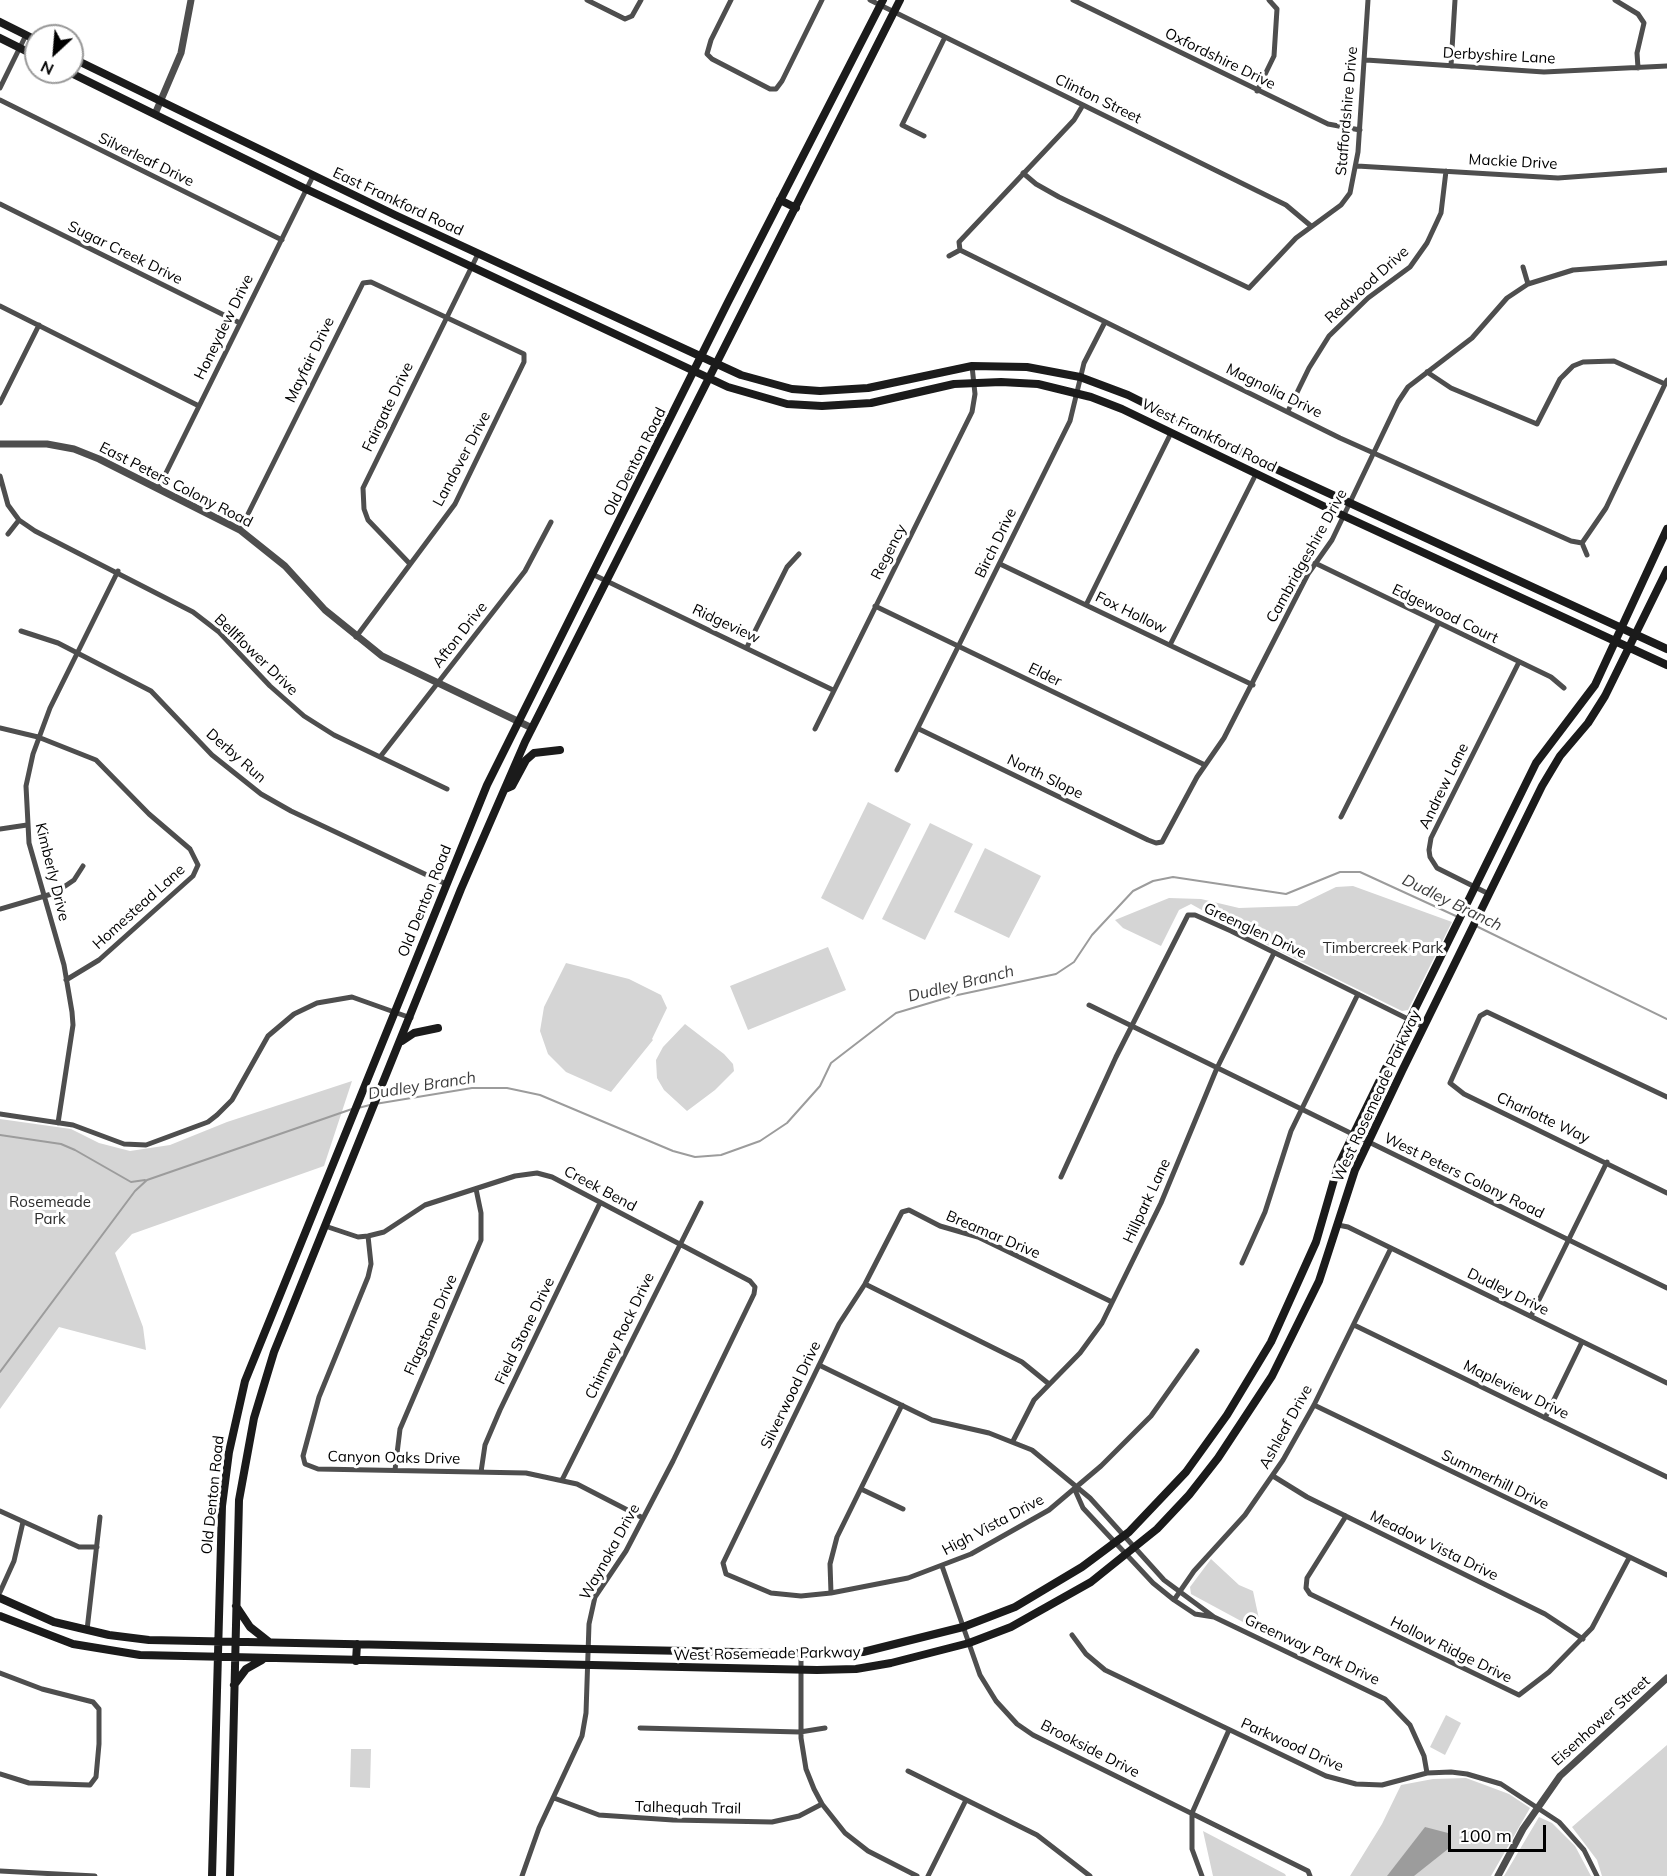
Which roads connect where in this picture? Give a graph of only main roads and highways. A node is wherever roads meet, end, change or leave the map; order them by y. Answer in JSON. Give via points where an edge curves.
{"nodes":[{"id":1,"x":900,"y":0,"type":"edge"},
{"id":2,"x":882,"y":3,"type":"edge"},
{"id":3,"x":0,"y":22,"type":"edge"},
{"id":4,"x":24,"y":34,"type":"edge"},
{"id":5,"x":0,"y":38,"type":"edge"},
{"id":6,"x":24,"y":50,"type":"edge"},
{"id":7,"x":84,"y":64,"type":"edge"},
{"id":8,"x":84,"y":79,"type":"edge"},
{"id":9,"x":780,"y":200,"type":"junction"},
{"id":10,"x":796,"y":207,"type":"junction"},
{"id":11,"x":609,"y":316,"type":"junction"},
{"id":12,"x":603,"y":328,"type":"junction"},
{"id":13,"x":702,"y":357,"type":"junction"},
{"id":14,"x":716,"y":364,"type":"junction"},
{"id":15,"x":695,"y":372,"type":"junction"},
{"id":16,"x":710,"y":378,"type":"junction"},
{"id":17,"x":634,"y":494,"type":"junction"},
{"id":18,"x":648,"y":501,"type":"junction"},
{"id":19,"x":1667,"y":530,"type":"edge"},
{"id":20,"x":1667,"y":570,"type":"edge"},
{"id":21,"x":1622,"y":626,"type":"junction"},
{"id":22,"x":1637,"y":633,"type":"junction"},
{"id":23,"x":1616,"y":640,"type":"junction"},
{"id":24,"x":1630,"y":647,"type":"junction"},
{"id":25,"x":1667,"y":649,"type":"edge"},
{"id":26,"x":1667,"y":665,"type":"edge"},
{"id":27,"x":560,"y":750,"type":"dead end"},
{"id":28,"x":504,"y":790,"type":"junction"},
{"id":29,"x":438,"y":1028,"type":"dead end"},
{"id":30,"x":401,"y":1042,"type":"junction"},
{"id":31,"x":311,"y":1220,"type":"junction"},
{"id":32,"x":325,"y":1226,"type":"junction"},
{"id":33,"x":225,"y":1479,"type":"junction"},
{"id":34,"x":241,"y":1481,"type":"junction"},
{"id":35,"x":0,"y":1598,"type":"edge"},
{"id":36,"x":236,"y":1605,"type":"junction"},
{"id":37,"x":0,"y":1616,"type":"edge"},
{"id":38,"x":218,"y":1641,"type":"junction"},
{"id":39,"x":234,"y":1642,"type":"junction"},
{"id":40,"x":269,"y":1642,"type":"junction"},
{"id":41,"x":357,"y":1644,"type":"junction"},
{"id":42,"x":458,"y":1646,"type":"junction"},
{"id":43,"x":705,"y":1653,"type":"junction"},
{"id":44,"x":217,"y":1656,"type":"junction"},
{"id":45,"x":234,"y":1657,"type":"junction"},
{"id":46,"x":264,"y":1659,"type":"junction"},
{"id":47,"x":356,"y":1661,"type":"junction"},
{"id":48,"x":458,"y":1663,"type":"junction"},
{"id":49,"x":705,"y":1669,"type":"junction"},
{"id":50,"x":233,"y":1687,"type":"junction"},
{"id":51,"x":212,"y":1876,"type":"edge"},
{"id":52,"x":230,"y":1876,"type":"edge"}],
"edges":[{"from":1,"to":10,"type":"main road","name":"Old Denton Road"},
{"from":2,"to":9,"type":"main road","name":"Old Denton Road"},
{"from":3,"to":4,"type":"main road"},
{"from":5,"to":6,"type":"main road"},
{"from":7,"to":11,"type":"main road","name":"East Frankford Road"},
{"from":8,"to":12,"type":"main road","name":"East Frankford Road"},
{"from":9,"to":10,"type":"main road"},
{"from":9,"to":13,"type":"main road","name":"Old Denton Road"},
{"from":10,"to":14,"type":"main road","name":"Old Denton Road"},
{"from":11,"to":12,"type":"main road"},
{"from":11,"to":13,"type":"main road","name":"East Frankford Road"},
{"from":12,"to":15,"type":"main road","name":"East Frankford Road"},
{"from":13,"to":14,"type":"main road","name":"East Frankford Road"},
{"from":13,"to":15,"type":"main road","name":"Old Denton Road"},
{"from":14,"to":16,"type":"main road","name":"Old Denton Road"},
{"from":14,"to":21,"type":"main road","name":"West Frankford Road","via":[[773,385],[820,391],[868,388],[972,366],[1027,367],[1080,377],[1128,395],[1274,468]]},
{"from":15,"to":16,"type":"main road","name":"East Frankford Road"},
{"from":15,"to":17,"type":"main road","name":"Old Denton Road"},
{"from":16,"to":18,"type":"main road","name":"Old Denton Road"},
{"from":16,"to":23,"type":"main road","name":"West Frankford Road","via":[[759,397],[822,406],[867,403],[973,383],[1038,384],[1076,393],[1122,409]]},
{"from":17,"to":18,"type":"main road"},
{"from":17,"to":31,"type":"main road","name":"Old Denton Road","via":[[487,785]]},
{"from":18,"to":28,"type":"main road","name":"Old Denton Road"},
{"from":19,"to":21,"type":"main road","name":"West Rosemeade Parkway"},
{"from":20,"to":22,"type":"main road","name":"West Rosemeade Parkway"},
{"from":21,"to":22,"type":"main road","name":"West Frankford Road"},
{"from":21,"to":23,"type":"main road","name":"West Rosemeade Parkway"},
{"from":22,"to":24,"type":"main road","name":"West Rosemeade Parkway"},
{"from":22,"to":25,"type":"main road","name":"West Frankford Road"},
{"from":23,"to":24,"type":"main road","name":"West Frankford Road"},
{"from":23,"to":43,"type":"main road","name":"West Rosemeade Parkway","via":[[1583,704],[1536,763],[1449,938],[1353,1134],[1331,1185],[1312,1252],[1271,1342],[1199,1456],[1168,1493],[1124,1536],[1082,1567],[1035,1596],[963,1627],[863,1652]]},
{"from":24,"to":26,"type":"main road","name":"West Frankford Road"},
{"from":24,"to":49,"type":"main road","name":"West Rosemeade Parkway","via":[[1592,717],[1547,778],[1464,944],[1355,1170],[1319,1281],[1262,1392],[1189,1495],[1135,1548],[1091,1582],[1040,1612],[969,1643],[856,1669]]},
{"from":27,"to":28,"type":"main road","via":[[534,753],[512,786]]},
{"from":28,"to":30,"type":"main road","name":"Old Denton Road"},
{"from":29,"to":30,"type":"main road","via":[[414,1033]]},
{"from":30,"to":32,"type":"main road","name":"Old Denton Road"},
{"from":31,"to":32,"type":"main road"},
{"from":31,"to":33,"type":"main road","name":"Old Denton Road","via":[[245,1381]]},
{"from":32,"to":34,"type":"main road","name":"Old Denton Road","via":[[266,1376]]},
{"from":33,"to":34,"type":"main road"},
{"from":33,"to":38,"type":"main road","name":"Old Denton Road"},
{"from":34,"to":36,"type":"main road","name":"Old Denton Road"},
{"from":35,"to":38,"type":"main road","name":"West Rosemeade Parkway","via":[[54,1622],[87,1630],[142,1639]]},
{"from":36,"to":39,"type":"main road","name":"Old Denton Road"},
{"from":36,"to":40,"type":"main road","via":[[250,1627]]},
{"from":37,"to":44,"type":"main road","name":"West Rosemeade Parkway","via":[[45,1635],[111,1652]]},
{"from":38,"to":39,"type":"main road","name":"West Rosemeade Parkway"},
{"from":38,"to":44,"type":"main road","name":"Old Denton Road"},
{"from":39,"to":40,"type":"main road","name":"West Rosemeade Parkway"},
{"from":39,"to":45,"type":"main road","name":"Old Denton Road"},
{"from":40,"to":41,"type":"main road","name":"West Rosemeade Parkway"},
{"from":41,"to":42,"type":"main road","name":"West Rosemeade Parkway"},
{"from":41,"to":47,"type":"main road"},
{"from":42,"to":43,"type":"main road","name":"West Rosemeade Parkway"},
{"from":42,"to":48,"type":"main road"},
{"from":43,"to":49,"type":"main road"},
{"from":44,"to":45,"type":"main road","name":"West Rosemeade Parkway"},
{"from":44,"to":51,"type":"main road","name":"Old Denton Road"},
{"from":45,"to":46,"type":"main road","name":"West Rosemeade Parkway"},
{"from":45,"to":50,"type":"main road","name":"Old Denton Road"},
{"from":46,"to":47,"type":"main road","name":"West Rosemeade Parkway"},
{"from":46,"to":50,"type":"main road","via":[[246,1669]]},
{"from":47,"to":48,"type":"main road","name":"West Rosemeade Parkway"},
{"from":48,"to":49,"type":"main road","name":"West Rosemeade Parkway"},
{"from":50,"to":52,"type":"main road","name":"Old Denton Road"}]}
